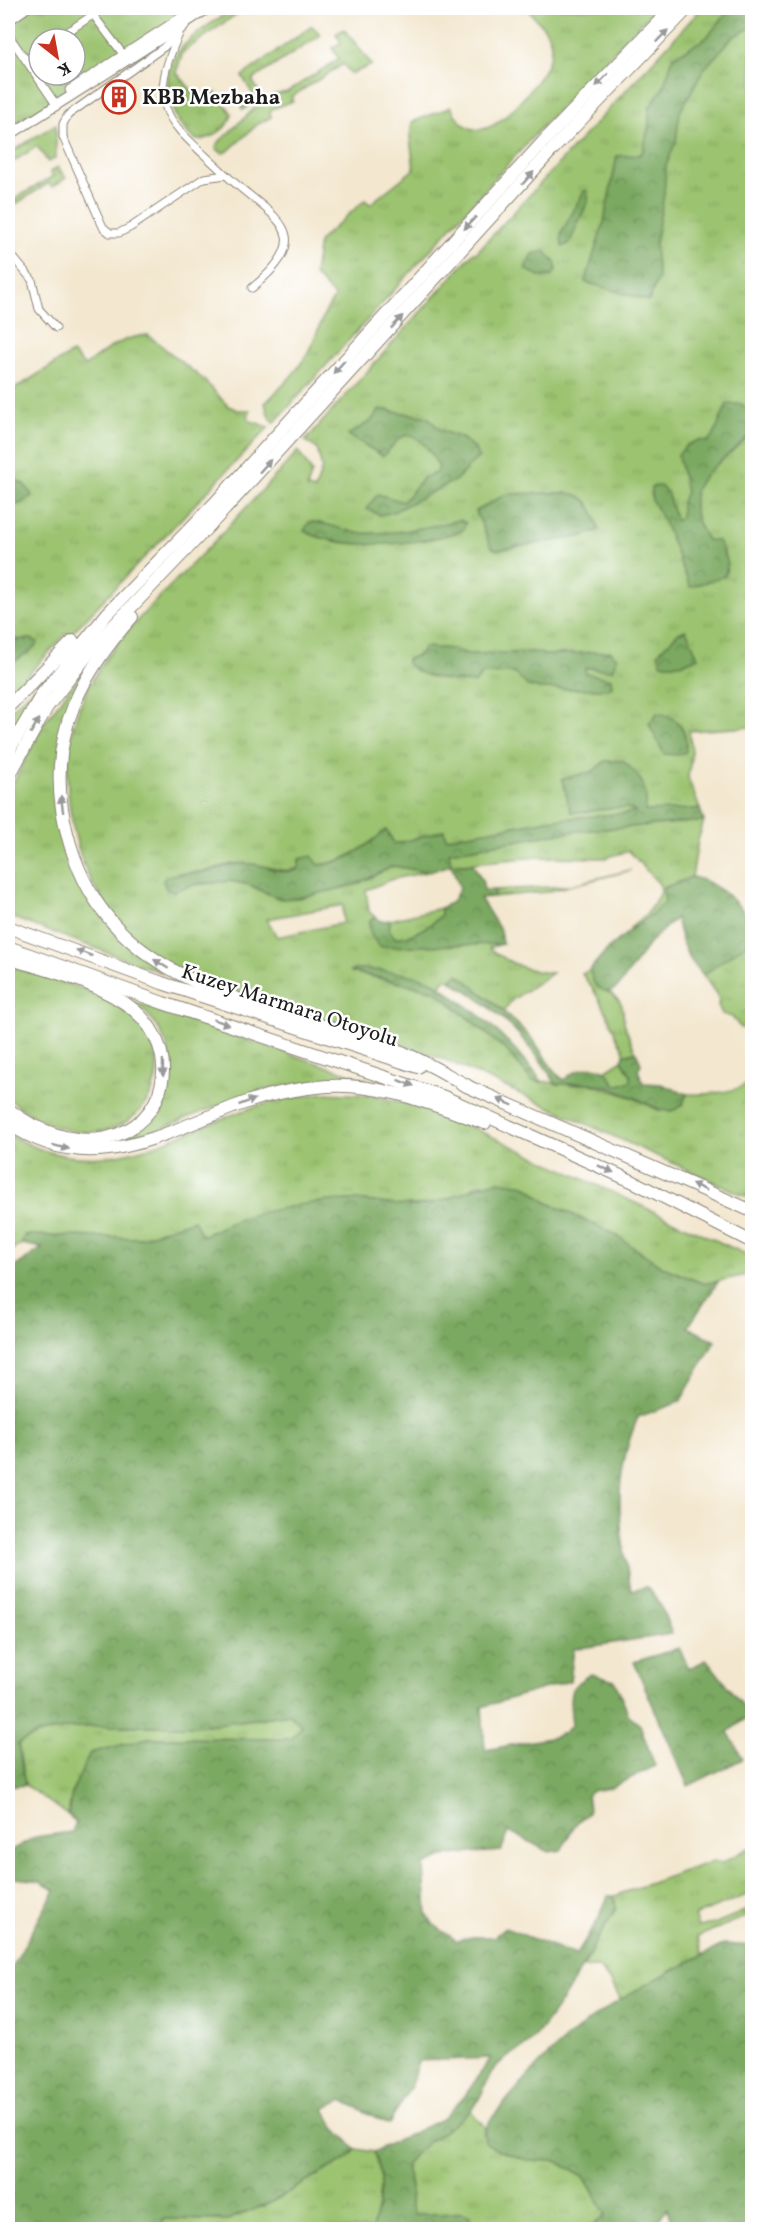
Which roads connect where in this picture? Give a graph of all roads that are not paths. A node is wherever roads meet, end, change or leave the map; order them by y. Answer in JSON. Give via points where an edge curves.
{"nodes":[{"id":1,"x":28,"y":8,"type":"edge"},
{"id":2,"x":88,"y":8,"type":"edge"},
{"id":3,"x":103,"y":8,"type":"edge"},
{"id":4,"x":209,"y":8,"type":"edge"},
{"id":5,"x":672,"y":8,"type":"edge"},
{"id":6,"x":688,"y":8,"type":"edge"},
{"id":7,"x":191,"y":11,"type":"edge"},
{"id":8,"x":93,"y":15,"type":"junction"},
{"id":9,"x":8,"y":22,"type":"edge"},
{"id":10,"x":75,"y":27,"type":"edge"},
{"id":11,"x":180,"y":32,"type":"junction"},
{"id":12,"x":8,"y":34,"type":"edge"},
{"id":13,"x":126,"y":58,"type":"junction"},
{"id":14,"x":26,"y":60,"type":"joint"},
{"id":15,"x":55,"y":103,"type":"junction"},
{"id":16,"x":8,"y":129,"type":"edge"},
{"id":17,"x":8,"y":136,"type":"edge"},
{"id":18,"x":226,"y":175,"type":"junction"},
{"id":19,"x":8,"y":251,"type":"edge"},
{"id":20,"x":252,"y":288,"type":"dead end"},
{"id":21,"x":56,"y":328,"type":"dead end"},
{"id":22,"x":220,"y":507,"type":"junction"},
{"id":23,"x":8,"y":707,"type":"edge"},
{"id":24,"x":8,"y":752,"type":"edge"},
{"id":25,"x":8,"y":778,"type":"edge"},
{"id":26,"x":8,"y":927,"type":"edge"},
{"id":27,"x":8,"y":947,"type":"edge"},
{"id":28,"x":8,"y":958,"type":"edge"},
{"id":29,"x":468,"y":1086,"type":"junction"},
{"id":30,"x":8,"y":1109,"type":"edge"},
{"id":31,"x":8,"y":1123,"type":"edge"},
{"id":32,"x":552,"y":1145,"type":"junction"},
{"id":33,"x":753,"y":1211,"type":"edge"},
{"id":34,"x":753,"y":1242,"type":"edge"}],
"edges":[{"from":1,"to":9,"type":"street"},
{"from":2,"to":8,"type":"street"},
{"from":3,"to":8,"type":"street"},
{"from":4,"to":7,"type":"main road"},
{"from":5,"to":22,"type":"highway","one_way":true,"via":[[543,142]]},
{"from":22,"to":6,"type":"highway","one_way":true},
{"from":7,"to":11,"type":"street"},
{"from":7,"to":13,"type":"main road"},
{"from":8,"to":10,"type":"street"},
{"from":8,"to":13,"type":"street"},
{"from":11,"to":18,"type":"street","via":[[162,81],[164,101],[180,133]]},
{"from":11,"to":18,"type":"street","via":[[68,115],[63,137],[103,227],[110,233],[139,222],[204,178]]},
{"from":12,"to":14,"type":"street"},
{"from":13,"to":15,"type":"main road"},
{"from":14,"to":15,"type":"street"},
{"from":15,"to":16,"type":"main road"},
{"from":15,"to":17,"type":"main road"},
{"from":18,"to":20,"type":"street","via":[[275,216],[287,235],[288,244],[275,269]]},
{"from":19,"to":21,"type":"street","via":[[32,280],[39,309]]},
{"from":22,"to":23,"type":"highway","via":[[98,615]]},
{"from":22,"to":24,"type":"highway","via":[[74,652],[42,694]]},
{"from":25,"to":22,"type":"highway","one_way":true,"via":[[32,731],[78,666]]},
{"from":29,"to":22,"type":"highway","one_way":true,"via":[[401,1051],[198,984],[168,969],[126,939],[90,892],[76,863],[66,830],[60,780],[74,702],[104,649]]},
{"from":29,"to":26,"type":"highway","name":"Kuzey Marmara Otoyolu","one_way":true},
{"from":27,"to":32,"type":"highway","name":"Kuzey Marmara Otoyolu","one_way":true,"via":[[444,1097]]},
{"from":28,"to":30,"type":"highway","one_way":true,"via":[[62,975],[123,1002],[152,1028],[164,1065],[160,1092],[147,1113],[135,1125],[106,1138],[59,1135],[35,1127]]},
{"from":33,"to":29,"type":"highway","name":"Kuzey Marmara Otoyolu","one_way":true},
{"from":31,"to":32,"type":"highway","one_way":true,"via":[[34,1139],[60,1147],[83,1151],[112,1149],[145,1143],[262,1097],[343,1086],[398,1093]]},
{"from":32,"to":34,"type":"highway","one_way":true}]}
